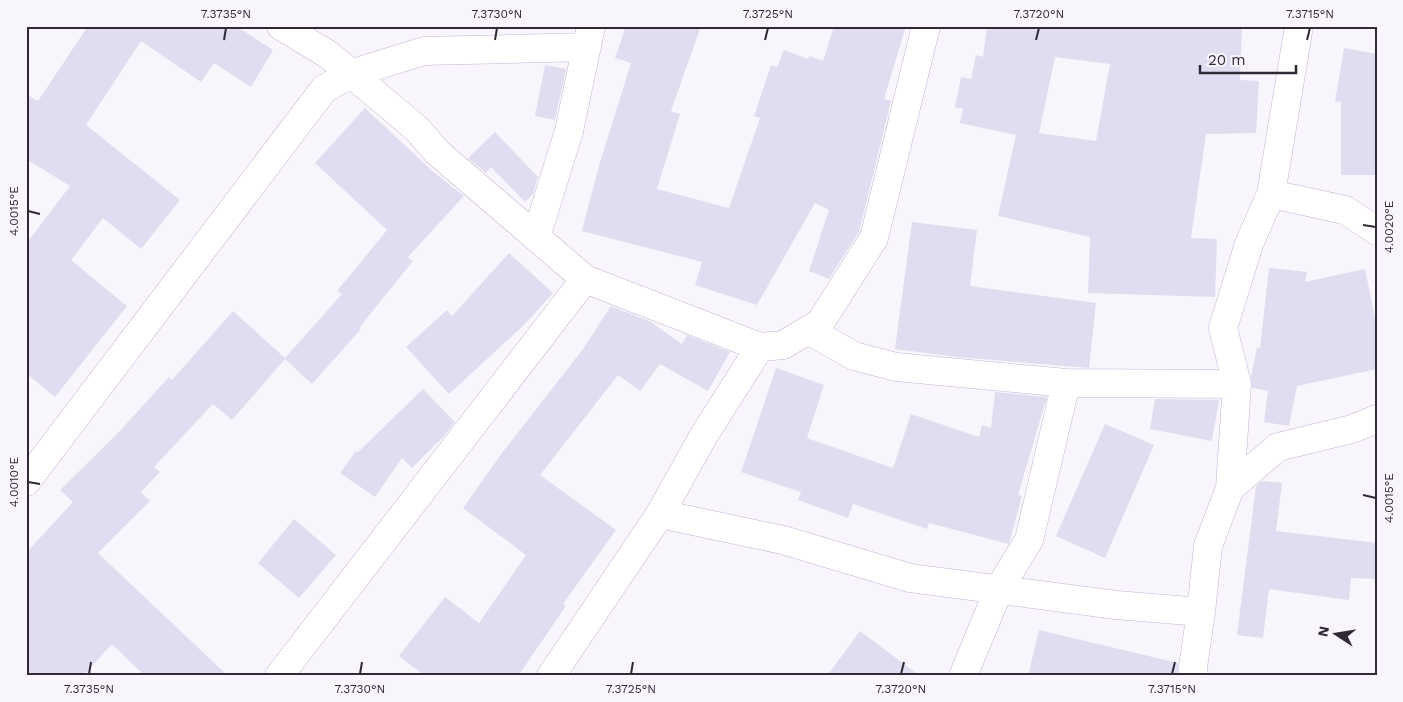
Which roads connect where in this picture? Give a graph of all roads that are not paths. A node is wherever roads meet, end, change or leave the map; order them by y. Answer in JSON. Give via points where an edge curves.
{"nodes":[{"id":1,"x":280,"y":26,"type":"edge"},
{"id":2,"x":926,"y":26,"type":"edge"},
{"id":3,"x":1300,"y":26,"type":"edge"},
{"id":4,"x":589,"y":36,"type":"edge"},
{"id":5,"x":350,"y":74,"type":"junction"},
{"id":6,"x":1271,"y":194,"type":"junction"},
{"id":7,"x":1377,"y":231,"type":"edge"},
{"id":8,"x":536,"y":237,"type":"junction"},
{"id":9,"x":585,"y":279,"type":"junction"},
{"id":10,"x":808,"y":330,"type":"junction"},
{"id":11,"x":760,"y":347,"type":"junction"},
{"id":12,"x":1066,"y":383,"type":"junction"},
{"id":13,"x":1237,"y":384,"type":"junction"},
{"id":14,"x":1377,"y":419,"type":"edge"},
{"id":15,"x":26,"y":482,"type":"edge"},
{"id":16,"x":1230,"y":488,"type":"junction"},
{"id":17,"x":660,"y":514,"type":"junction"},
{"id":18,"x":999,"y":589,"type":"junction"},
{"id":19,"x":1201,"y":612,"type":"junction"},
{"id":20,"x":279,"y":676,"type":"edge"},
{"id":21,"x":552,"y":676,"type":"edge"},
{"id":22,"x":963,"y":676,"type":"edge"},
{"id":23,"x":1194,"y":676,"type":"edge"}],
"edges":[{"from":1,"to":5,"type":"street","via":[[329,55]]},
{"from":2,"to":10,"type":"street","via":[[874,238],[820,323]]},
{"from":3,"to":6,"type":"street"},
{"from":4,"to":5,"type":"street","via":[[424,51]]},
{"from":4,"to":8,"type":"street","via":[[570,131]]},
{"from":5,"to":8,"type":"street","via":[[417,129],[437,152]]},
{"from":5,"to":15,"type":"street","via":[[324,89]]},
{"from":6,"to":7,"type":"street","via":[[1345,210]]},
{"from":6,"to":13,"type":"street","via":[[1249,244],[1223,328]]},
{"from":8,"to":9,"type":"street"},
{"from":9,"to":11,"type":"street"},
{"from":9,"to":20,"type":"street"},
{"from":10,"to":11,"type":"street","via":[[783,345]]},
{"from":10,"to":12,"type":"street","via":[[854,356],[896,367]]},
{"from":11,"to":17,"type":"street","via":[[704,435]]},
{"from":12,"to":13,"type":"street"},
{"from":12,"to":18,"type":"street","via":[[1029,540]]},
{"from":13,"to":16,"type":"street"},
{"from":14,"to":16,"type":"street","via":[[1352,430],[1278,447]]},
{"from":16,"to":19,"type":"street","via":[[1208,546]]},
{"from":17,"to":18,"type":"street","via":[[783,540],[910,578]]},
{"from":17,"to":21,"type":"street"},
{"from":18,"to":19,"type":"street","via":[[1116,605]]},
{"from":18,"to":22,"type":"street"},
{"from":19,"to":23,"type":"street"}]}
